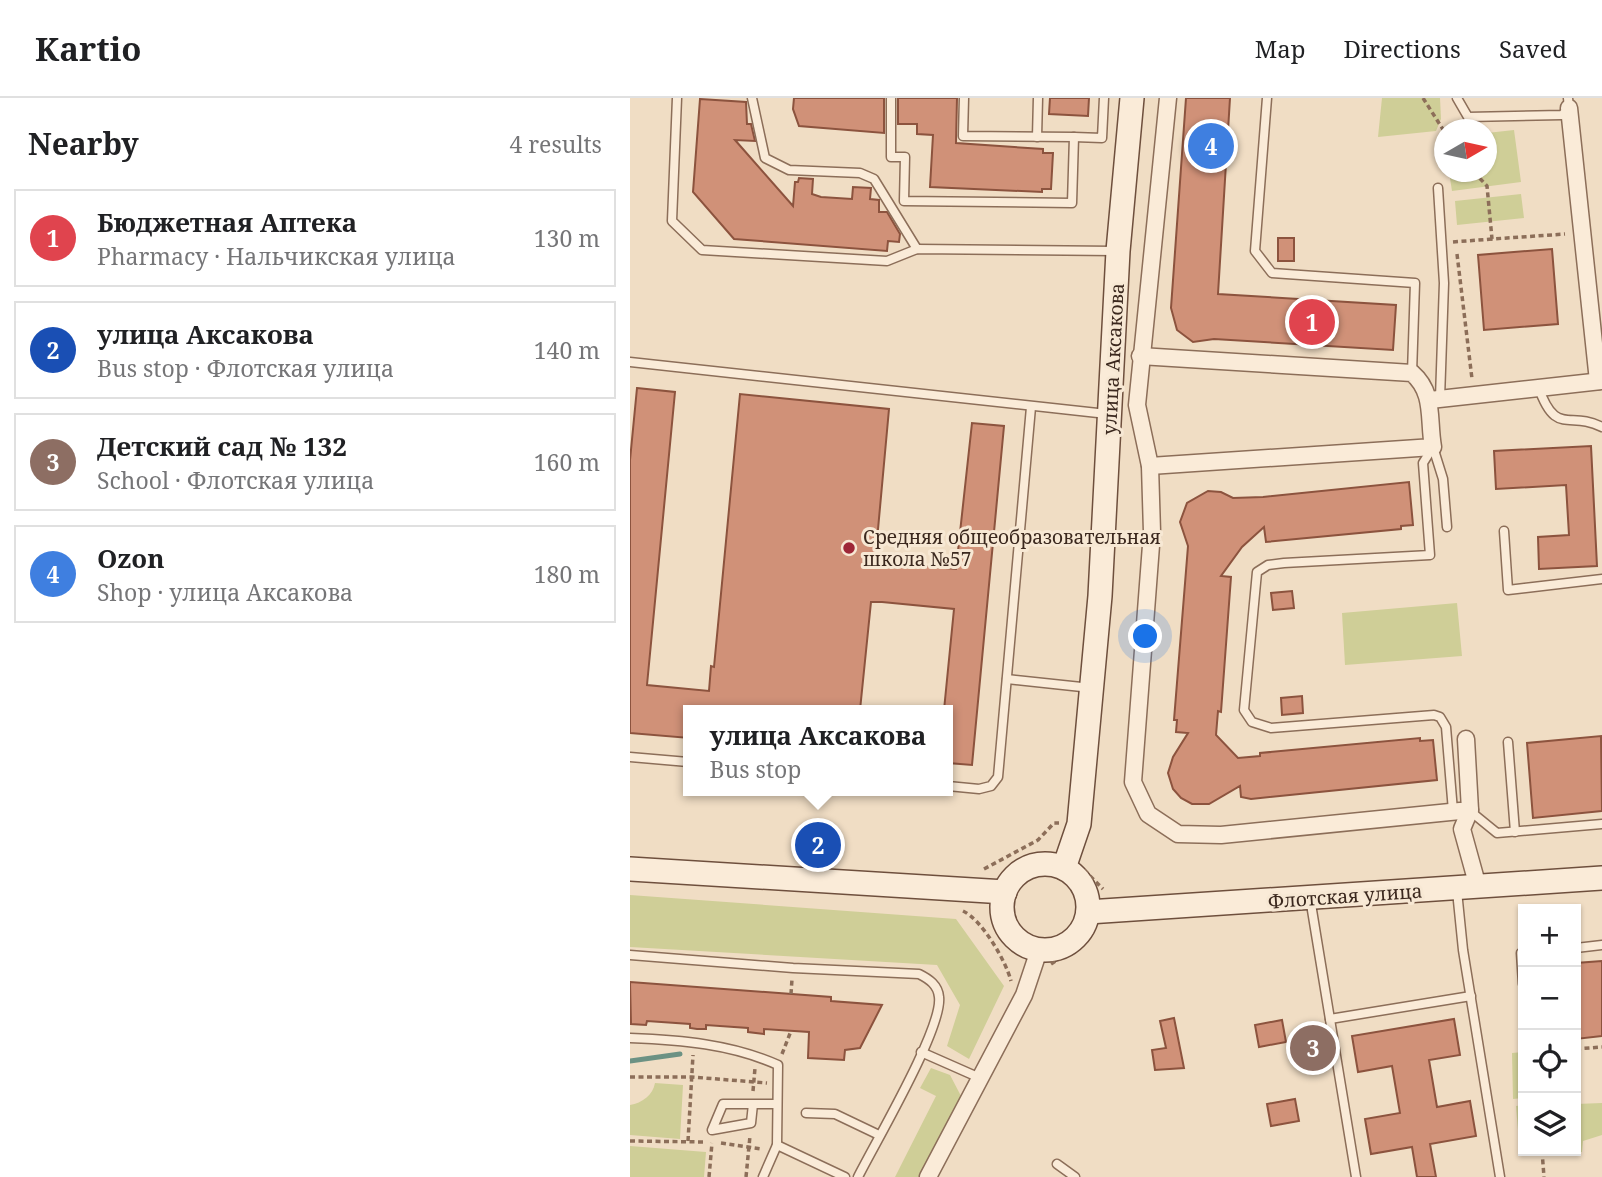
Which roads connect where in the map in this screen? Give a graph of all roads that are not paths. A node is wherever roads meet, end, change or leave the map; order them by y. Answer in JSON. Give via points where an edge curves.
{"nodes":[{"id":1,"x":677,"y":98,"type":"edge"},
{"id":2,"x":752,"y":98,"type":"edge"},
{"id":3,"x":891,"y":98,"type":"edge"},
{"id":4,"x":964,"y":98,"type":"edge"},
{"id":5,"x":1038,"y":98,"type":"edge"},
{"id":6,"x":1104,"y":98,"type":"edge"},
{"id":7,"x":1132,"y":98,"type":"edge"},
{"id":8,"x":1168,"y":98,"type":"edge"},
{"id":9,"x":1267,"y":98,"type":"edge"},
{"id":10,"x":1457,"y":98,"type":"edge"},
{"id":11,"x":1568,"y":103,"type":"edge"},
{"id":12,"x":1037,"y":137,"type":"junction"},
{"id":13,"x":1073,"y":137,"type":"junction"},
{"id":14,"x":1438,"y":188,"type":"dead end"},
{"id":15,"x":917,"y":249,"type":"junction"},
{"id":16,"x":1118,"y":251,"type":"junction"},
{"id":17,"x":1140,"y":356,"type":"junction"},
{"id":18,"x":630,"y":362,"type":"edge"},
{"id":19,"x":1412,"y":373,"type":"junction"},
{"id":20,"x":1600,"y":381,"type":"edge"},
{"id":21,"x":1538,"y":386,"type":"junction"},
{"id":22,"x":1435,"y":399,"type":"junction"},
{"id":23,"x":1031,"y":407,"type":"junction"},
{"id":24,"x":1110,"y":414,"type":"junction"},
{"id":25,"x":1602,"y":426,"type":"edge"},
{"id":26,"x":1433,"y":447,"type":"junction"},
{"id":27,"x":1150,"y":466,"type":"junction"},
{"id":28,"x":1447,"y":527,"type":"dead end"},
{"id":29,"x":1504,"y":531,"type":"dead end"},
{"id":30,"x":1602,"y":579,"type":"edge"},
{"id":31,"x":1007,"y":679,"type":"junction"},
{"id":32,"x":1091,"y":688,"type":"junction"},
{"id":33,"x":1466,"y":739,"type":"dead end"},
{"id":34,"x":1508,"y":742,"type":"dead end"},
{"id":35,"x":630,"y":757,"type":"edge"},
{"id":36,"x":683,"y":762,"type":"edge"},
{"id":37,"x":953,"y":787,"type":"edge"},
{"id":38,"x":1462,"y":810,"type":"junction"},
{"id":39,"x":1602,"y":824,"type":"edge"},
{"id":40,"x":1515,"y":832,"type":"junction"},
{"id":41,"x":1064,"y":868,"type":"junction"},
{"id":42,"x":630,"y":869,"type":"edge"},
{"id":43,"x":1602,"y":878,"type":"edge"},
{"id":44,"x":1467,"y":887,"type":"junction"},
{"id":45,"x":1005,"y":892,"type":"junction"},
{"id":46,"x":1310,"y":898,"type":"junction"},
{"id":47,"x":1088,"y":912,"type":"junction"},
{"id":48,"x":1602,"y":945,"type":"edge"},
{"id":49,"x":1581,"y":947,"type":"edge"},
{"id":50,"x":1039,"y":950,"type":"junction"},
{"id":51,"x":630,"y":955,"type":"edge"},
{"id":52,"x":1471,"y":996,"type":"junction"},
{"id":53,"x":1330,"y":1019,"type":"junction"},
{"id":54,"x":630,"y":1038,"type":"edge"},
{"id":55,"x":922,"y":1052,"type":"junction"},
{"id":56,"x":980,"y":1079,"type":"junction"},
{"id":57,"x":753,"y":1104,"type":"junction"},
{"id":58,"x":777,"y":1104,"type":"junction"},
{"id":59,"x":806,"y":1113,"type":"dead end"},
{"id":60,"x":880,"y":1135,"type":"junction"},
{"id":61,"x":775,"y":1149,"type":"junction"},
{"id":62,"x":1056,"y":1164,"type":"dead end"},
{"id":63,"x":932,"y":1176,"type":"edge"},
{"id":64,"x":762,"y":1177,"type":"edge"},
{"id":65,"x":845,"y":1177,"type":"edge"},
{"id":66,"x":858,"y":1177,"type":"edge"},
{"id":67,"x":1075,"y":1177,"type":"edge"},
{"id":68,"x":1356,"y":1177,"type":"edge"},
{"id":69,"x":1500,"y":1177,"type":"edge"}],
"edges":[{"from":1,"to":15,"type":"lane","via":[[672,221],[702,250],[887,261]]},
{"from":2,"to":15,"type":"lane","via":[[765,158],[789,170],[860,173],[874,179]]},
{"from":3,"to":13,"type":"lane","via":[[891,157],[905,157],[904,201],[1072,203]]},
{"from":4,"to":12,"type":"lane","via":[[963,136]]},
{"from":5,"to":12,"type":"lane"},
{"from":6,"to":13,"type":"lane","via":[[1102,138]]},
{"from":7,"to":16,"type":"street","name":"улица Аксакова"},
{"from":8,"to":17,"type":"street"},
{"from":9,"to":19,"type":"lane","via":[[1255,251],[1272,273],[1415,283]]},
{"from":10,"to":11,"type":"lane","via":[[1468,117],[1562,115]]},
{"from":11,"to":20,"type":"street"},
{"from":12,"to":13,"type":"lane"},
{"from":14,"to":22,"type":"lane","via":[[1444,283]]},
{"from":15,"to":16,"type":"lane"},
{"from":16,"to":24,"type":"street","name":"улица Аксакова"},
{"from":17,"to":19,"type":"street"},
{"from":17,"to":27,"type":"street","via":[[1137,405]]},
{"from":18,"to":23,"type":"lane"},
{"from":19,"to":22,"type":"street"},
{"from":20,"to":21,"type":"street"},
{"from":21,"to":22,"type":"street"},
{"from":21,"to":25,"type":"lane","via":[[1546,409],[1563,421]]},
{"from":22,"to":26,"type":"street","via":[[1429,424]]},
{"from":23,"to":24,"type":"lane"},
{"from":23,"to":31,"type":"lane"},
{"from":24,"to":32,"type":"street","name":"улица Аксакова"},
{"from":26,"to":27,"type":"street"},
{"from":26,"to":28,"type":"lane","via":[[1443,479]]},
{"from":26,"to":38,"type":"lane","via":[[1423,463],[1430,555],[1284,563],[1257,572],[1244,709],[1252,722],[1271,728],[1440,717],[1446,727]]},
{"from":27,"to":38,"type":"street","via":[[1152,532],[1133,782],[1148,814],[1178,834],[1221,835]]},
{"from":29,"to":30,"type":"lane","via":[[1508,590]]},
{"from":31,"to":32,"type":"lane"},
{"from":31,"to":37,"type":"lane","via":[[998,776],[991,786],[979,789]]},
{"from":32,"to":41,"type":"street","name":"улица Аксакова","via":[[1079,824]]},
{"from":33,"to":38,"type":"street"},
{"from":34,"to":40,"type":"lane"},
{"from":35,"to":36,"type":"lane"},
{"from":38,"to":40,"type":"lane","via":[[1497,833]]},
{"from":38,"to":44,"type":"street"},
{"from":39,"to":40,"type":"lane"},
{"from":41,"to":45,"type":"street","via":[[1036,865],[1012,879]]},
{"from":41,"to":47,"type":"street","via":[[1083,886]]},
{"from":42,"to":45,"type":"street"},
{"from":43,"to":44,"type":"street","name":"Флотская улица"},
{"from":44,"to":46,"type":"street","name":"Флотская улица"},
{"from":44,"to":52,"type":"lane"},
{"from":45,"to":50,"type":"street","via":[[1007,929]]},
{"from":46,"to":47,"type":"street","name":"Флотская улица"},
{"from":46,"to":53,"type":"lane"},
{"from":47,"to":50,"type":"street","via":[[1075,939],[1052,950]]},
{"from":48,"to":49,"type":"lane"},
{"from":50,"to":56,"type":"street","via":[[1024,995]]},
{"from":51,"to":55,"type":"lane","via":[[919,974],[932,981],[940,1009]]},
{"from":52,"to":53,"type":"lane"},
{"from":52,"to":69,"type":"lane"},
{"from":53,"to":68,"type":"lane"},
{"from":54,"to":58,"type":"lane","via":[[694,1041],[778,1065]]},
{"from":55,"to":56,"type":"lane"},
{"from":55,"to":60,"type":"lane"},
{"from":56,"to":63,"type":"street"},
{"from":57,"to":57,"type":"lane","via":[[723,1104],[712,1130],[751,1123]]},
{"from":57,"to":58,"type":"lane"},
{"from":58,"to":61,"type":"lane"},
{"from":59,"to":60,"type":"lane","via":[[835,1114]]},
{"from":60,"to":66,"type":"lane"},
{"from":61,"to":64,"type":"lane"},
{"from":61,"to":65,"type":"lane"},
{"from":62,"to":67,"type":"lane"}]}
